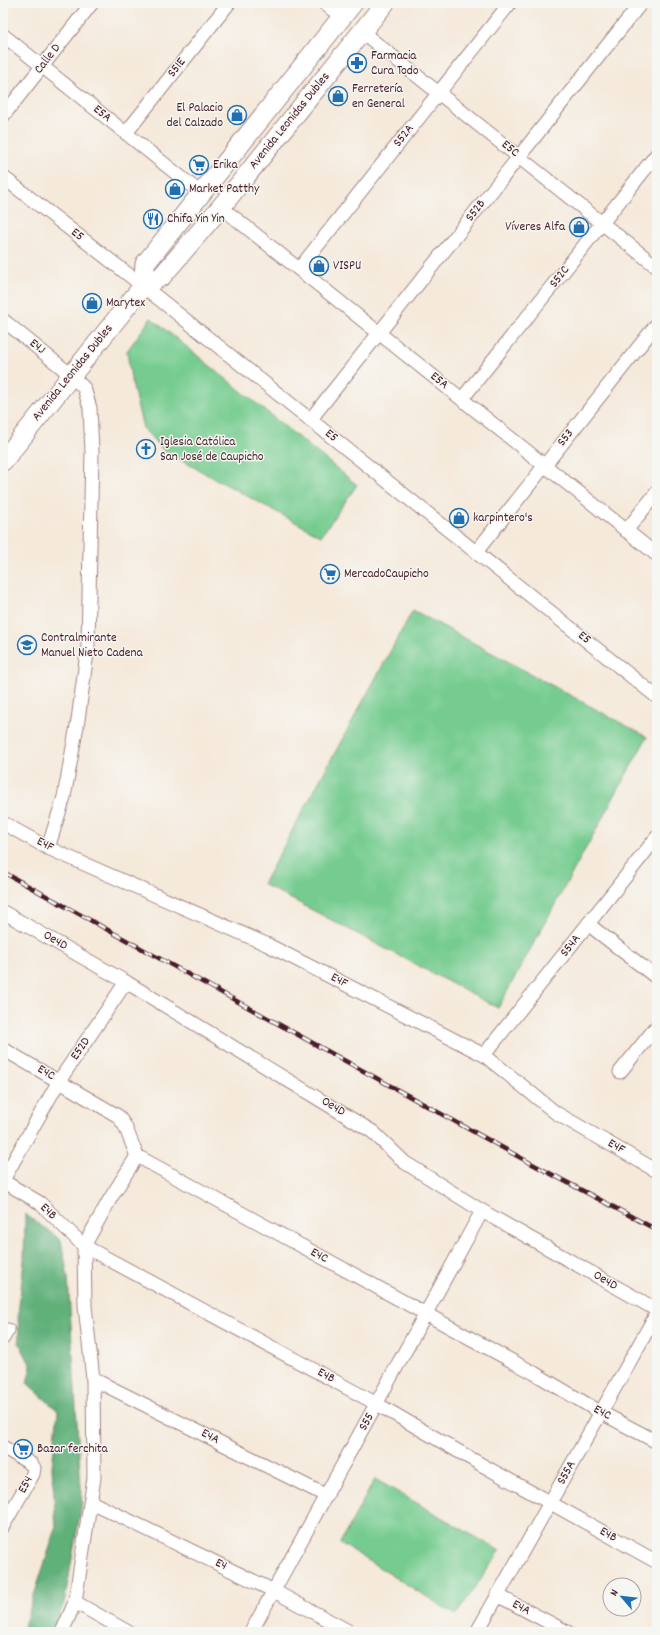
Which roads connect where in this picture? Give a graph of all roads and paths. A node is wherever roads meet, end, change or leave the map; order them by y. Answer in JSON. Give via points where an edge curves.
{"nodes":[{"id":1,"x":92,"y":3,"type":"edge"},
{"id":2,"x":229,"y":3,"type":"edge"},
{"id":3,"x":324,"y":3,"type":"edge"},
{"id":4,"x":385,"y":3,"type":"edge"},
{"id":5,"x":510,"y":3,"type":"edge"},
{"id":6,"x":641,"y":3,"type":"edge"},
{"id":7,"x":348,"y":10,"type":"edge"},
{"id":8,"x":362,"y":32,"type":"junction"},
{"id":9,"x":3,"y":35,"type":"edge"},
{"id":10,"x":42,"y":66,"type":"junction"},
{"id":11,"x":438,"y":92,"type":"junction"},
{"id":12,"x":3,"y":116,"type":"edge"},
{"id":13,"x":126,"y":133,"type":"junction"},
{"id":14,"x":657,"y":154,"type":"edge"},
{"id":15,"x":519,"y":157,"type":"junction"},
{"id":16,"x":3,"y":177,"type":"edge"},
{"id":17,"x":202,"y":194,"type":"junction"},
{"id":18,"x":221,"y":207,"type":"junction"},
{"id":19,"x":602,"y":223,"type":"junction"},
{"id":20,"x":657,"y":267,"type":"edge"},
{"id":21,"x":299,"y":269,"type":"junction"},
{"id":22,"x":143,"y":286,"type":"junction"},
{"id":23,"x":3,"y":320,"type":"edge"},
{"id":24,"x":657,"y":324,"type":"edge"},
{"id":25,"x":379,"y":333,"type":"junction"},
{"id":26,"x":71,"y":375,"type":"junction"},
{"id":27,"x":462,"y":399,"type":"junction"},
{"id":28,"x":310,"y":420,"type":"junction"},
{"id":29,"x":3,"y":460,"type":"edge"},
{"id":30,"x":545,"y":465,"type":"junction"},
{"id":31,"x":657,"y":492,"type":"edge"},
{"id":32,"x":626,"y":531,"type":"junction"},
{"id":33,"x":476,"y":552,"type":"junction"},
{"id":34,"x":657,"y":555,"type":"edge"},
{"id":35,"x":656,"y":694,"type":"edge"},
{"id":36,"x":3,"y":823,"type":"edge"},
{"id":37,"x":657,"y":837,"type":"edge"},
{"id":38,"x":48,"y":848,"type":"junction"},
{"id":39,"x":3,"y":912,"type":"edge"},
{"id":40,"x":588,"y":924,"type":"junction"},
{"id":41,"x":657,"y":978,"type":"edge"},
{"id":42,"x":126,"y":982,"type":"junction"},
{"id":43,"x":657,"y":1026,"type":"edge"},
{"id":44,"x":3,"y":1048,"type":"edge"},
{"id":45,"x":484,"y":1055,"type":"junction"},
{"id":46,"x":620,"y":1072,"type":"dead end"},
{"id":47,"x":59,"y":1080,"type":"junction"},
{"id":48,"x":137,"y":1156,"type":"junction"},
{"id":49,"x":657,"y":1172,"type":"edge"},
{"id":50,"x":3,"y":1180,"type":"edge"},
{"id":51,"x":482,"y":1211,"type":"junction"},
{"id":52,"x":84,"y":1246,"type":"junction"},
{"id":53,"x":657,"y":1310,"type":"edge"},
{"id":54,"x":657,"y":1313,"type":"edge"},
{"id":55,"x":426,"y":1315,"type":"junction"},
{"id":56,"x":93,"y":1378,"type":"junction"},
{"id":57,"x":377,"y":1404,"type":"junction"},
{"id":58,"x":600,"y":1412,"type":"junction"},
{"id":59,"x":657,"y":1442,"type":"edge"},
{"id":60,"x":3,"y":1447,"type":"edge"},
{"id":61,"x":327,"y":1496,"type":"junction"},
{"id":62,"x":91,"y":1502,"type":"junction"},
{"id":63,"x":550,"y":1503,"type":"junction"},
{"id":64,"x":3,"y":1526,"type":"edge"},
{"id":65,"x":657,"y":1562,"type":"edge"},
{"id":66,"x":274,"y":1591,"type":"junction"},
{"id":67,"x":497,"y":1595,"type":"junction"},
{"id":68,"x":75,"y":1602,"type":"junction"},
{"id":69,"x":62,"y":1632,"type":"edge"},
{"id":70,"x":128,"y":1632,"type":"edge"},
{"id":71,"x":251,"y":1632,"type":"edge"},
{"id":72,"x":350,"y":1632,"type":"edge"},
{"id":73,"x":477,"y":1632,"type":"edge"},
{"id":74,"x":567,"y":1632,"type":"edge"}],
"edges":[{"from":1,"to":10,"type":"street","name":"Calle D"},
{"from":2,"to":13,"type":"street","name":"S51E"},
{"from":3,"to":7,"type":"street"},
{"from":4,"to":8,"type":"main road","name":"Avenida Leonidas Dubles"},
{"from":5,"to":11,"type":"street","name":"S52A"},
{"from":6,"to":15,"type":"street","name":"S52B"},
{"from":7,"to":17,"type":"main road","name":"Avenida Leonidas Dubles"},
{"from":8,"to":11,"type":"street","name":"E5C"},
{"from":8,"to":18,"type":"main road","name":"Avenida Leonidas Dubles"},
{"from":9,"to":10,"type":"street","name":"E5A"},
{"from":10,"to":12,"type":"street","name":"Calle D"},
{"from":10,"to":13,"type":"street","name":"E5A"},
{"from":11,"to":15,"type":"street","name":"E5C"},
{"from":11,"to":21,"type":"street","name":"S52A"},
{"from":13,"to":17,"type":"street","name":"E5A"},
{"from":14,"to":19,"type":"street","name":"S52C"},
{"from":15,"to":19,"type":"street","name":"E5C"},
{"from":15,"to":25,"type":"street","name":"S52B"},
{"from":16,"to":22,"type":"street","name":"E5"},
{"from":17,"to":22,"type":"main road","name":"Avenida Leonidas Dubles","via":[[145,264]]},
{"from":18,"to":21,"type":"street","name":"E5A"},
{"from":18,"to":22,"type":"main road","name":"Avenida Leonidas Dubles","via":[[162,276]]},
{"from":19,"to":20,"type":"street","name":"E5C"},
{"from":19,"to":27,"type":"street","name":"S52C"},
{"from":21,"to":25,"type":"street","name":"E5A"},
{"from":22,"to":26,"type":"main road","name":"Avenida Leonidas Dubles"},
{"from":22,"to":28,"type":"street","name":"E5"},
{"from":23,"to":26,"type":"street","name":"E4J"},
{"from":24,"to":30,"type":"street","name":"S53"},
{"from":25,"to":27,"type":"street","name":"E5A"},
{"from":25,"to":28,"type":"street","name":"S52B"},
{"from":26,"to":29,"type":"main road","name":"Avenida Leonidas Dubles"},
{"from":26,"to":38,"type":"street","name":"E4J","via":[[84,388],[90,408],[92,452],[88,646],[64,797]]},
{"from":27,"to":30,"type":"street","name":"E5A"},
{"from":28,"to":33,"type":"street","name":"E5"},
{"from":30,"to":32,"type":"street","name":"E5A"},
{"from":30,"to":33,"type":"street","name":"S53"},
{"from":31,"to":32,"type":"street"},
{"from":32,"to":34,"type":"street","name":"E5A"},
{"from":33,"to":35,"type":"street","name":"E5"},
{"from":36,"to":38,"type":"street","name":"E4F"},
{"from":37,"to":40,"type":"street","name":"S54A"},
{"from":38,"to":45,"type":"street","name":"E4F","via":[[266,944]]},
{"from":39,"to":42,"type":"street","name":"Oe4D"},
{"from":40,"to":41,"type":"street"},
{"from":40,"to":45,"type":"street","name":"S54A"},
{"from":42,"to":47,"type":"street","name":"E52D"},
{"from":42,"to":51,"type":"street","name":"Oe4D","via":[[373,1132],[404,1162]]},
{"from":43,"to":46,"type":"street"},
{"from":44,"to":47,"type":"street","name":"E4C"},
{"from":45,"to":49,"type":"street","name":"E4F","via":[[556,1113]]},
{"from":47,"to":48,"type":"street","name":"E4C","via":[[118,1116],[125,1126]]},
{"from":47,"to":50,"type":"street","name":"E52D"},
{"from":48,"to":52,"type":"street"},
{"from":48,"to":55,"type":"street","name":"E4C"},
{"from":50,"to":52,"type":"street","name":"E4B","via":[[40,1203]]},
{"from":51,"to":53,"type":"street","name":"Oe4D"},
{"from":51,"to":55,"type":"street","name":"S55"},
{"from":52,"to":56,"type":"street","via":[[85,1306]]},
{"from":52,"to":57,"type":"street","name":"E4B"},
{"from":54,"to":58,"type":"street","name":"S55A"},
{"from":55,"to":57,"type":"street","name":"S55"},
{"from":55,"to":58,"type":"street","name":"E4C"},
{"from":56,"to":61,"type":"street","name":"E4A"},
{"from":56,"to":62,"type":"street","via":[[94,1478]]},
{"from":57,"to":61,"type":"street","name":"S55"},
{"from":57,"to":63,"type":"street","name":"E4B"},
{"from":58,"to":59,"type":"street","name":"E4C"},
{"from":58,"to":63,"type":"street","name":"S55A"},
{"from":60,"to":64,"type":"street","name":"E54","via":[[34,1468]]},
{"from":61,"to":66,"type":"street","name":"S55"},
{"from":62,"to":66,"type":"street","name":"E4"},
{"from":62,"to":68,"type":"street"},
{"from":63,"to":65,"type":"street","name":"E4B"},
{"from":63,"to":67,"type":"street","name":"S55A"},
{"from":66,"to":71,"type":"street","name":"S55"},
{"from":66,"to":72,"type":"street","name":"E4"},
{"from":67,"to":73,"type":"street","name":"S55A"},
{"from":67,"to":74,"type":"street","name":"E4A"},
{"from":68,"to":69,"type":"street"},
{"from":68,"to":70,"type":"street"}]}
